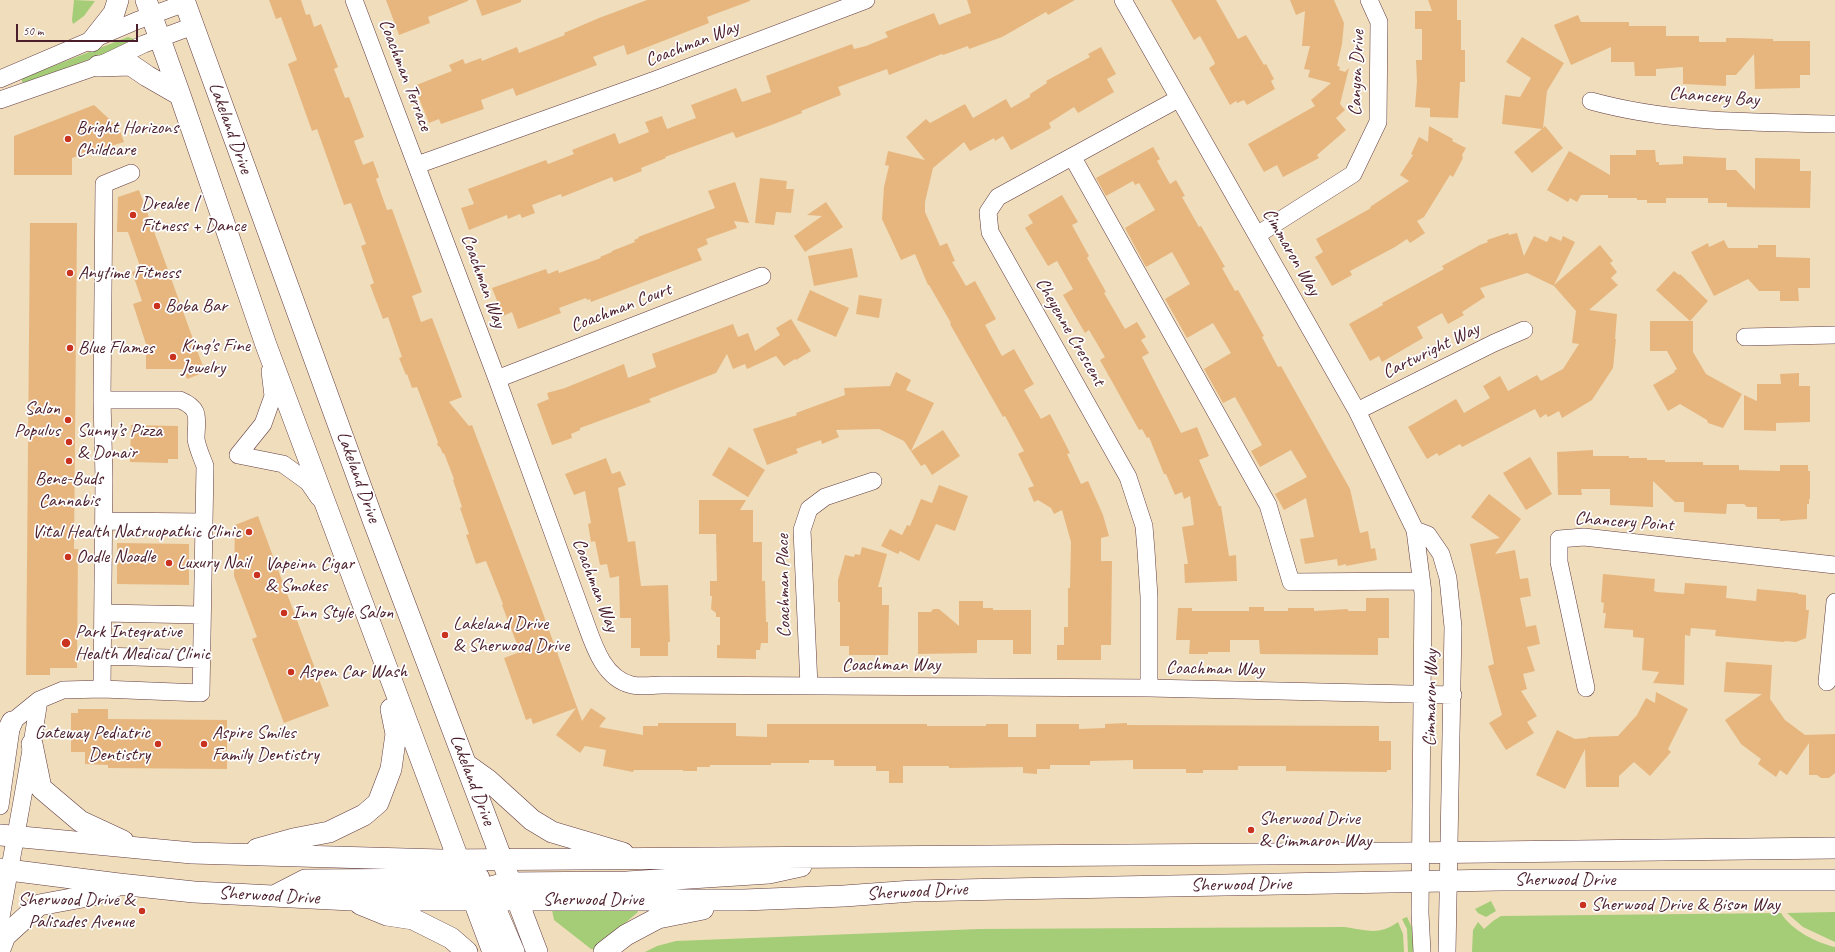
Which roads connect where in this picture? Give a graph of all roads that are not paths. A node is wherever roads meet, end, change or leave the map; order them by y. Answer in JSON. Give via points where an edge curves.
{"nodes":[{"id":1,"x":118,"y":0,"type":"edge"},
{"id":2,"x":354,"y":0,"type":"edge"},
{"id":3,"x":866,"y":0,"type":"edge"},
{"id":4,"x":1122,"y":0,"type":"edge"},
{"id":5,"x":1369,"y":0,"type":"edge"},
{"id":6,"x":184,"y":2,"type":"edge"},
{"id":7,"x":836,"y":5,"type":"edge"},
{"id":8,"x":149,"y":8,"type":"edge"},
{"id":9,"x":194,"y":26,"type":"junction"},
{"id":10,"x":160,"y":38,"type":"junction"},
{"id":11,"x":92,"y":40,"type":"junction"},
{"id":12,"x":98,"y":66,"type":"junction"},
{"id":13,"x":0,"y":79,"type":"edge"},
{"id":14,"x":180,"y":95,"type":"junction"},
{"id":15,"x":1178,"y":99,"type":"junction"},
{"id":16,"x":0,"y":100,"type":"edge"},
{"id":17,"x":1591,"y":101,"type":"dead end"},
{"id":18,"x":1835,"y":124,"type":"edge"},
{"id":19,"x":1072,"y":158,"type":"junction"},
{"id":20,"x":417,"y":165,"type":"junction"},
{"id":21,"x":131,"y":173,"type":"dead end"},
{"id":22,"x":1257,"y":235,"type":"junction"},
{"id":23,"x":762,"y":276,"type":"dead end"},
{"id":24,"x":1524,"y":330,"type":"dead end"},
{"id":25,"x":1835,"y":335,"type":"edge"},
{"id":26,"x":1745,"y":337,"type":"dead end"},
{"id":27,"x":266,"y":345,"type":"junction"},
{"id":28,"x":497,"y":379,"type":"junction"},
{"id":29,"x":102,"y":400,"type":"junction"},
{"id":30,"x":1357,"y":411,"type":"junction"},
{"id":31,"x":873,"y":481,"type":"dead end"},
{"id":32,"x":325,"y":506,"type":"junction"},
{"id":33,"x":104,"y":521,"type":"junction"},
{"id":34,"x":204,"y":522,"type":"junction"},
{"id":35,"x":1416,"y":530,"type":"junction"},
{"id":36,"x":1835,"y":565,"type":"edge"},
{"id":37,"x":1421,"y":581,"type":"junction"},
{"id":38,"x":1835,"y":602,"type":"edge"},
{"id":39,"x":103,"y":613,"type":"junction"},
{"id":40,"x":202,"y":615,"type":"junction"},
{"id":41,"x":379,"y":650,"type":"junction"},
{"id":42,"x":102,"y":656,"type":"junction"},
{"id":43,"x":201,"y":658,"type":"junction"},
{"id":44,"x":1827,"y":682,"type":"dead end"},
{"id":45,"x":809,"y":686,"type":"junction"},
{"id":46,"x":1149,"y":688,"type":"junction"},
{"id":47,"x":1586,"y":688,"type":"dead end"},
{"id":48,"x":102,"y":689,"type":"junction"},
{"id":49,"x":1422,"y":695,"type":"junction"},
{"id":50,"x":1453,"y":695,"type":"junction"},
{"id":51,"x":38,"y":700,"type":"junction"},
{"id":52,"x":12,"y":722,"type":"junction"},
{"id":53,"x":32,"y":744,"type":"junction"},
{"id":54,"x":0,"y":747,"type":"edge"},
{"id":55,"x":467,"y":765,"type":"junction"},
{"id":56,"x":0,"y":806,"type":"edge"},
{"id":57,"x":7,"y":835,"type":"edge"},
{"id":58,"x":138,"y":848,"type":"junction"},
{"id":59,"x":1835,"y":848,"type":"edge"},
{"id":60,"x":1420,"y":853,"type":"junction"},
{"id":61,"x":1449,"y":853,"type":"junction"},
{"id":62,"x":235,"y":855,"type":"junction"},
{"id":63,"x":840,"y":856,"type":"junction"},
{"id":64,"x":643,"y":859,"type":"junction"},
{"id":65,"x":459,"y":860,"type":"junction"},
{"id":66,"x":503,"y":860,"type":"junction"},
{"id":67,"x":5,"y":870,"type":"edge"},
{"id":68,"x":1835,"y":880,"type":"edge"},
{"id":69,"x":1420,"y":881,"type":"junction"},
{"id":70,"x":1448,"y":881,"type":"junction"},
{"id":71,"x":119,"y":884,"type":"junction"},
{"id":72,"x":480,"y":889,"type":"junction"},
{"id":73,"x":515,"y":891,"type":"junction"},
{"id":74,"x":273,"y":896,"type":"junction"},
{"id":75,"x":351,"y":900,"type":"junction"},
{"id":76,"x":744,"y":900,"type":"junction"},
{"id":77,"x":0,"y":922,"type":"edge"},
{"id":78,"x":0,"y":949,"type":"edge"},
{"id":79,"x":467,"y":952,"type":"edge"},
{"id":80,"x":493,"y":952,"type":"edge"},
{"id":81,"x":514,"y":952,"type":"edge"},
{"id":82,"x":537,"y":952,"type":"edge"},
{"id":83,"x":604,"y":952,"type":"edge"},
{"id":84,"x":1422,"y":952,"type":"edge"},
{"id":85,"x":1447,"y":952,"type":"edge"}],
"edges":[{"from":1,"to":11,"type":"main road","via":[[114,13]]},
{"from":2,"to":20,"type":"street","name":"Coachman Terrace"},
{"from":3,"to":7,"type":"street","name":"Coachman Way"},
{"from":4,"to":15,"type":"street","name":"Cimmaron Way"},
{"from":5,"to":22,"type":"street","name":"Canyon Drive","via":[[1380,22],[1378,122],[1353,174]]},
{"from":6,"to":8,"type":"street"},
{"from":6,"to":9,"type":"main road","name":"Lakeland Drive"},
{"from":7,"to":20,"type":"street","name":"Coachman Way","via":[[655,80]]},
{"from":8,"to":10,"type":"main road","name":"Lakeland Drive"},
{"from":8,"to":11,"type":"street"},
{"from":9,"to":10,"type":"street"},
{"from":9,"to":55,"type":"main road","name":"Lakeland Drive","via":[[373,520]]},
{"from":10,"to":12,"type":"street"},
{"from":10,"to":14,"type":"main road","name":"Lakeland Drive"},
{"from":11,"to":13,"type":"street"},
{"from":12,"to":14,"type":"main road","via":[[131,65]]},
{"from":12,"to":16,"type":"street"},
{"from":14,"to":27,"type":"main road","name":"Lakeland Drive"},
{"from":15,"to":19,"type":"street","name":"Cheyenne Crescent"},
{"from":15,"to":22,"type":"street","name":"Cimmaron Way"},
{"from":17,"to":18,"type":"street","name":"Chancery Bay","via":[[1625,110],[1709,120]]},
{"from":19,"to":37,"type":"street","via":[[1268,505],[1291,582]]},
{"from":19,"to":46,"type":"street","name":"Cheyenne Crescent","via":[[998,197],[988,212],[990,232],[1128,477],[1135,497],[1144,526],[1146,550]]},
{"from":20,"to":28,"type":"street","name":"Coachman Way"},
{"from":21,"to":29,"type":"street","via":[[104,184]]},
{"from":22,"to":30,"type":"street","name":"Cimmaron Way"},
{"from":23,"to":28,"type":"street","name":"Coachman Court"},
{"from":24,"to":30,"type":"street","name":"Cartwright Way"},
{"from":25,"to":26,"type":"street"},
{"from":27,"to":32,"type":"main road","name":"Lakeland Drive"},
{"from":27,"to":32,"type":"street","via":[[273,396],[263,424],[238,455],[283,464],[308,482]]},
{"from":28,"to":45,"type":"street","name":"Coachman Way","via":[[582,613],[608,670],[618,679],[632,685]]},
{"from":29,"to":33,"type":"street"},
{"from":29,"to":34,"type":"street","via":[[180,400],[191,404],[198,418],[196,440],[205,466]]},
{"from":30,"to":35,"type":"street","name":"Cimmaron Way"},
{"from":31,"to":45,"type":"street","name":"Coachman Place","via":[[826,497],[809,508],[804,523],[802,530]]},
{"from":32,"to":41,"type":"main road","name":"Lakeland Drive"},
{"from":33,"to":34,"type":"street"},
{"from":33,"to":39,"type":"street"},
{"from":34,"to":40,"type":"street"},
{"from":35,"to":37,"type":"street","name":"Cimmaron Way"},
{"from":35,"to":50,"type":"street","name":"Cimmaron Way","via":[[1428,535],[1441,554],[1448,578],[1453,627]]},
{"from":36,"to":47,"type":"street","name":"Chancery Point","via":[[1584,537],[1559,539],[1559,562]]},
{"from":37,"to":49,"type":"street","name":"Cimmaron Way"},
{"from":38,"to":44,"type":"street"},
{"from":39,"to":40,"type":"street"},
{"from":39,"to":42,"type":"street"},
{"from":40,"to":43,"type":"street"},
{"from":41,"to":62,"type":"main road","via":[[396,734],[391,769],[378,803],[364,815],[330,832]]},
{"from":41,"to":65,"type":"main road","name":"Lakeland Drive"},
{"from":42,"to":43,"type":"street"},
{"from":42,"to":48,"type":"street"},
{"from":43,"to":48,"type":"street","via":[[200,693]]},
{"from":45,"to":46,"type":"street","name":"Coachman Way"},
{"from":46,"to":49,"type":"street","name":"Coachman Way"},
{"from":48,"to":51,"type":"street","via":[[64,690]]},
{"from":49,"to":50,"type":"street","name":"Coachman Way"},
{"from":49,"to":60,"type":"street","name":"Cimmaron Way"},
{"from":50,"to":61,"type":"street","name":"Cimmaron Way"},
{"from":51,"to":52,"type":"street"},
{"from":51,"to":53,"type":"street"},
{"from":52,"to":54,"type":"main road"},
{"from":52,"to":56,"type":"street"},
{"from":53,"to":57,"type":"street"},
{"from":53,"to":58,"type":"main road","via":[[41,788],[80,821]]},
{"from":55,"to":64,"type":"main road","via":[[488,780],[532,820],[552,832]]},
{"from":55,"to":66,"type":"main road","name":"Lakeland Drive"},
{"from":57,"to":58,"type":"main road","name":"Sherwood Drive"},
{"from":57,"to":67,"type":"street"},
{"from":58,"to":62,"type":"main road","name":"Sherwood Drive"},
{"from":59,"to":61,"type":"main road","name":"Sherwood Drive"},
{"from":60,"to":61,"type":"main road","name":"Sherwood Drive"},
{"from":60,"to":63,"type":"main road","name":"Sherwood Drive"},
{"from":60,"to":69,"type":"street","name":"Cimmaron Way"},
{"from":61,"to":70,"type":"street","name":"Cimmaron Way"},
{"from":62,"to":65,"type":"main road","name":"Sherwood Drive"},
{"from":63,"to":64,"type":"main road","name":"Sherwood Drive"},
{"from":63,"to":73,"type":"main road","via":[[769,873]]},
{"from":64,"to":66,"type":"main road","name":"Sherwood Drive"},
{"from":65,"to":66,"type":"main road","name":"Sherwood Drive"},
{"from":65,"to":72,"type":"main road","name":"Lakeland Drive"},
{"from":66,"to":72,"type":"main road"},
{"from":66,"to":73,"type":"main road","name":"Lakeland Drive"},
{"from":67,"to":71,"type":"main road","name":"Sherwood Drive"},
{"from":67,"to":77,"type":"street"},
{"from":68,"to":70,"type":"main road","name":"Sherwood Drive"},
{"from":69,"to":70,"type":"main road","name":"Sherwood Drive"},
{"from":69,"to":76,"type":"main road","name":"Sherwood Drive","via":[[913,891]]},
{"from":69,"to":84,"type":"street","name":"Cimmaron Way"},
{"from":70,"to":85,"type":"street","name":"Cimmaron Way"},
{"from":71,"to":74,"type":"main road","name":"Sherwood Drive","via":[[194,892]]},
{"from":71,"to":78,"type":"main road","via":[[93,895],[39,905],[6,936]]},
{"from":72,"to":73,"type":"main road","name":"Sherwood Drive"},
{"from":72,"to":74,"type":"main road","via":[[305,880]]},
{"from":72,"to":75,"type":"main road","name":"Sherwood Drive"},
{"from":72,"to":80,"type":"main road","name":"Lakeland Drive"},
{"from":72,"to":81,"type":"main road"},
{"from":73,"to":76,"type":"main road","name":"Sherwood Drive"},
{"from":73,"to":82,"type":"main road","name":"Lakeland Drive"},
{"from":74,"to":75,"type":"main road","name":"Sherwood Drive"},
{"from":75,"to":79,"type":"main road","via":[[387,915],[413,919],[451,938]]},
{"from":76,"to":83,"type":"main road","via":[[658,918],[626,935]]}]}
